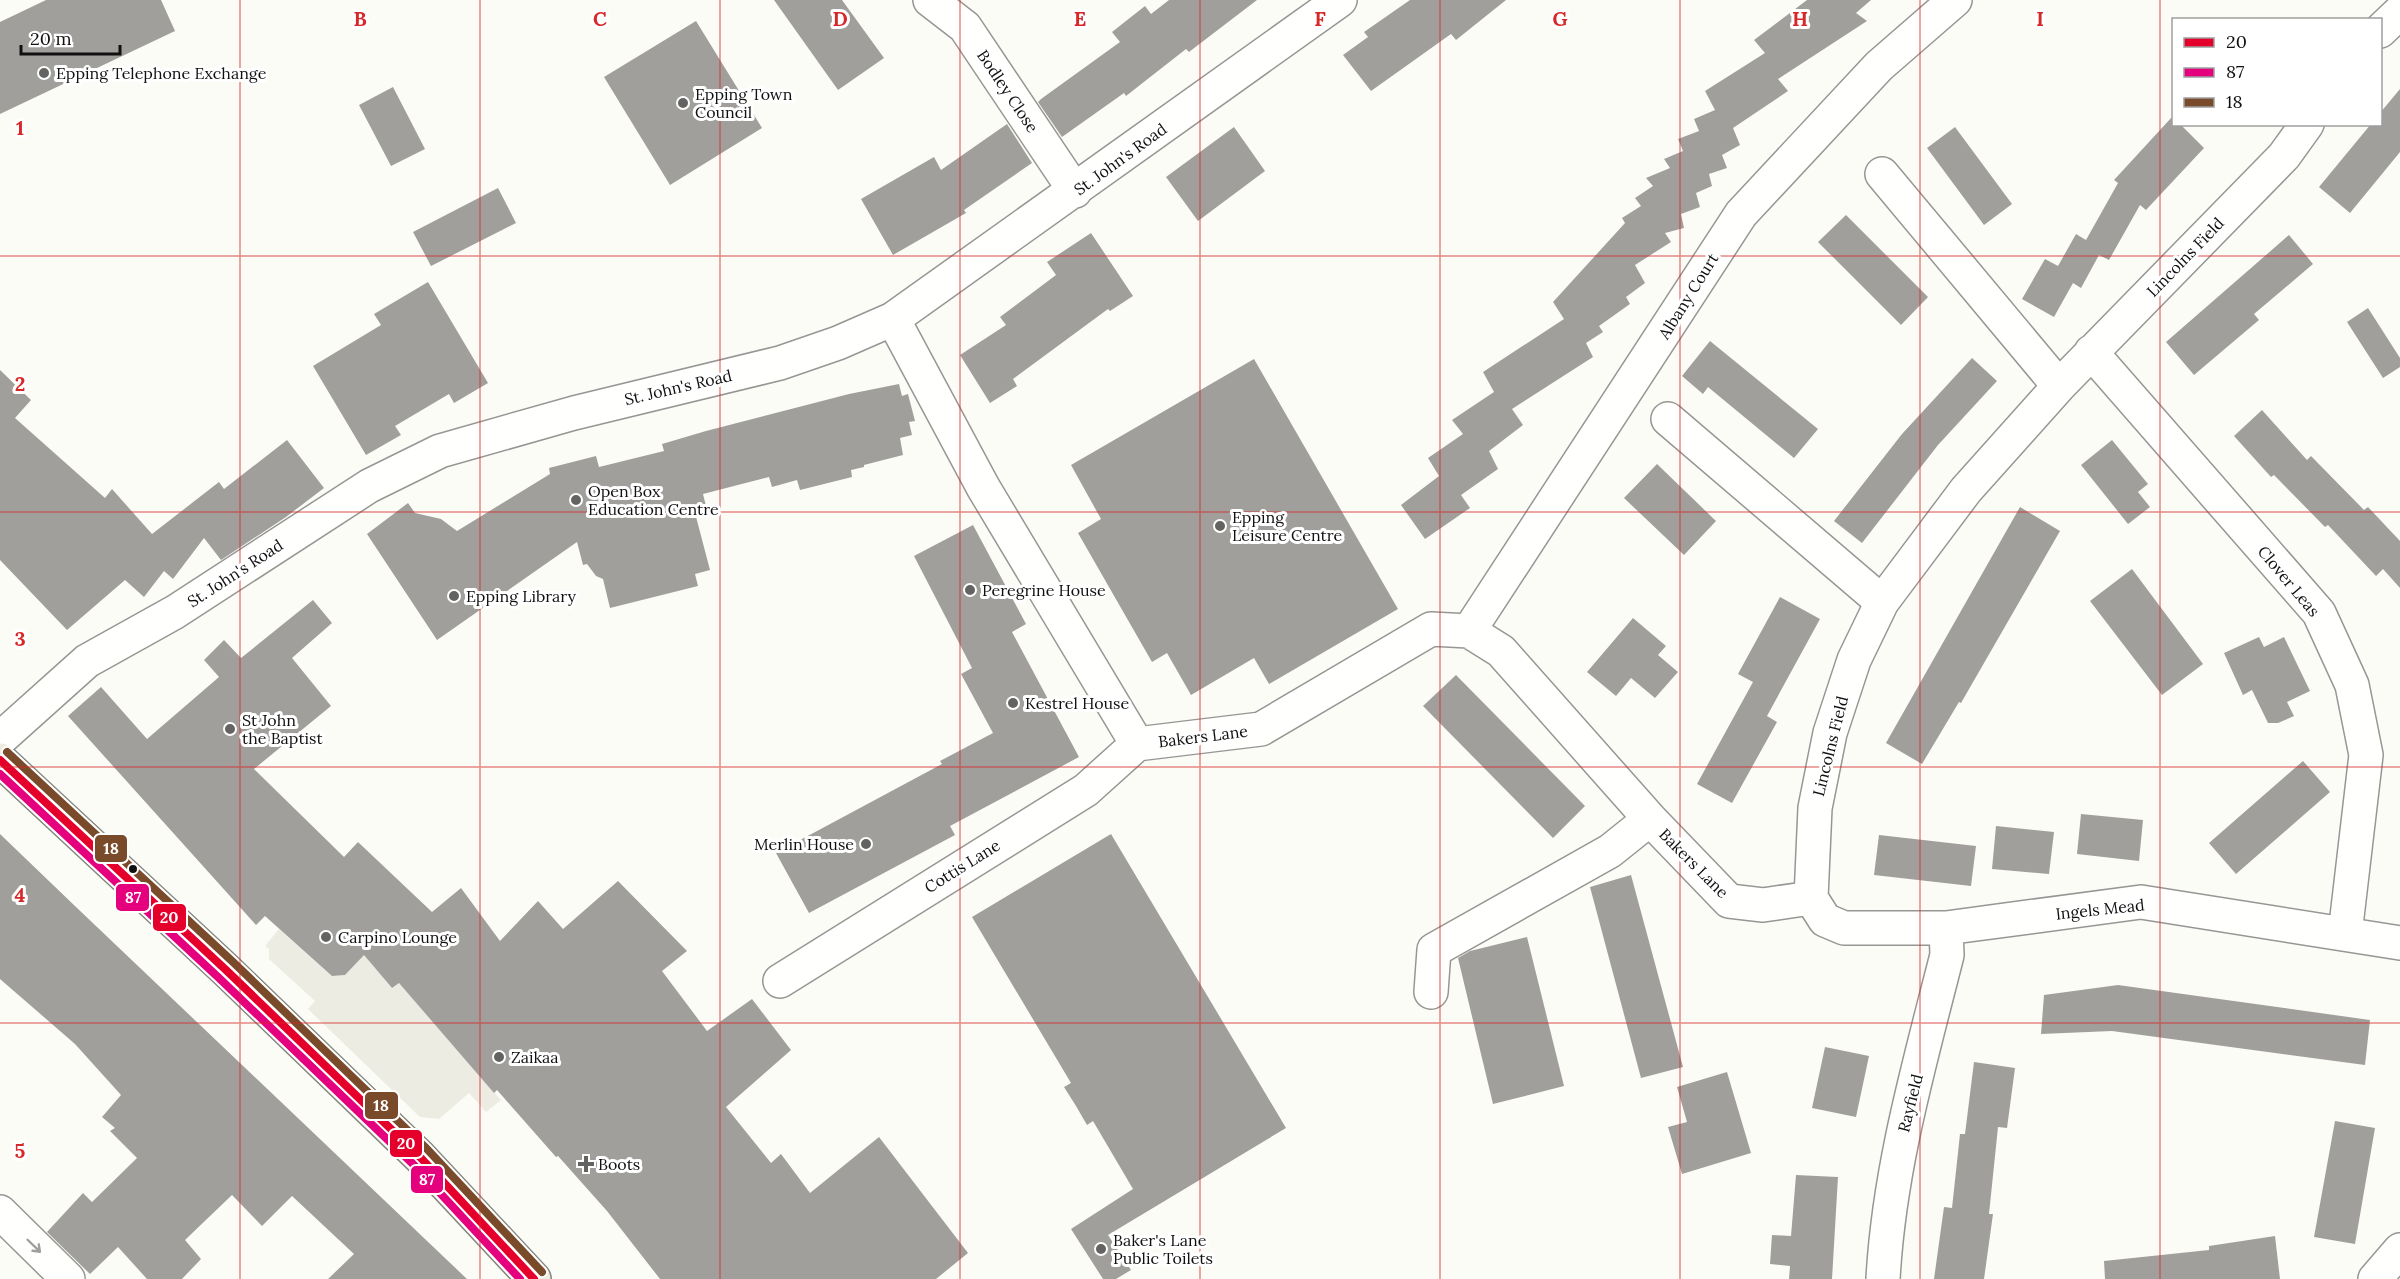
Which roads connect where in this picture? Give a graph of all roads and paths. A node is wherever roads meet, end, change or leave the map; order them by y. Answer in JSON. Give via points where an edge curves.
{"nodes":[{"id":1,"x":930,"y":0,"type":"edge"},
{"id":2,"x":1340,"y":0,"type":"edge"},
{"id":3,"x":1955,"y":0,"type":"edge"},
{"id":4,"x":2400,"y":12,"type":"edge"},
{"id":5,"x":2382,"y":29,"type":"edge"},
{"id":6,"x":2306,"y":126,"type":"edge"},
{"id":7,"x":1882,"y":174,"type":"dead end"},
{"id":8,"x":1075,"y":191,"type":"junction"},
{"id":9,"x":893,"y":319,"type":"junction"},
{"id":10,"x":2091,"y":352,"type":"junction"},
{"id":11,"x":2059,"y":386,"type":"junction"},
{"id":12,"x":1668,"y":419,"type":"dead end"},
{"id":13,"x":1882,"y":602,"type":"junction"},
{"id":14,"x":1469,"y":631,"type":"junction"},
{"id":15,"x":0,"y":739,"type":"edge"},
{"id":16,"x":1137,"y":744,"type":"junction"},
{"id":17,"x":0,"y":760,"type":"edge"},
{"id":18,"x":1650,"y":819,"type":"junction"},
{"id":19,"x":1811,"y":898,"type":"junction"},
{"id":20,"x":1946,"y":928,"type":"junction"},
{"id":21,"x":2345,"y":934,"type":"junction"},
{"id":22,"x":2400,"y":943,"type":"edge"},
{"id":23,"x":780,"y":981,"type":"dead end"},
{"id":24,"x":1431,"y":992,"type":"dead end"},
{"id":25,"x":0,"y":1212,"type":"edge"},
{"id":26,"x":2400,"y":1250,"type":"edge"},
{"id":27,"x":68,"y":1279,"type":"edge"},
{"id":28,"x":534,"y":1279,"type":"edge"},
{"id":29,"x":1883,"y":1279,"type":"edge"},
{"id":30,"x":2375,"y":1279,"type":"edge"}],
"edges":[{"from":1,"to":8,"type":"street","name":"Bodley Close","via":[[965,27]]},
{"from":2,"to":8,"type":"street","name":"St. John's Road"},
{"from":3,"to":14,"type":"street","name":"Albany Court","via":[[1879,66],[1741,214]]},
{"from":4,"to":5,"type":"street"},
{"from":6,"to":10,"type":"street","name":"Lincolns Field","via":[[2284,156]]},
{"from":7,"to":11,"type":"street"},
{"from":8,"to":9,"type":"street","name":"St. John's Road"},
{"from":9,"to":15,"type":"street","name":"St. John's Road","via":[[838,344],[780,363],[574,413],[440,451],[369,486],[175,612],[87,661]]},
{"from":9,"to":16,"type":"street","name":"Bakers Lane","via":[[983,487]]},
{"from":10,"to":11,"type":"street","name":"Lincolns Field"},
{"from":10,"to":21,"type":"street","name":"Clover Leas","via":[[2319,613],[2352,685],[2366,755]]},
{"from":11,"to":13,"type":"street","name":"Lincolns Field","via":[[1966,490]]},
{"from":12,"to":13,"type":"street"},
{"from":13,"to":19,"type":"street","name":"Lincolns Field","via":[[1854,660],[1830,733],[1815,808]]},
{"from":14,"to":16,"type":"street","name":"Bakers Lane","via":[[1431,629],[1261,729]]},
{"from":14,"to":18,"type":"street","name":"Bakers Lane","via":[[1501,651]]},
{"from":16,"to":23,"type":"street","name":"Cottis Lane","via":[[1086,790]]},
{"from":17,"to":28,"type":"main road","via":[[310,1051],[428,1166]]},
{"from":18,"to":19,"type":"street","name":"Bakers Lane","via":[[1729,901],[1762,905]]},
{"from":18,"to":24,"type":"street","name":"Bakers Lane","via":[[1610,850],[1434,950]]},
{"from":19,"to":20,"type":"street","name":"Ingels Mead","via":[[1825,920],[1844,928]]},
{"from":20,"to":21,"type":"street","name":"Ingels Mead","via":[[2141,902]]},
{"from":20,"to":29,"type":"street","name":"Rayfield","via":[[1947,955],[1900,1140]]},
{"from":21,"to":22,"type":"street","name":"Ingels Mead"},
{"from":25,"to":27,"type":"street","one_way":true},
{"from":26,"to":30,"type":"street"}]}
